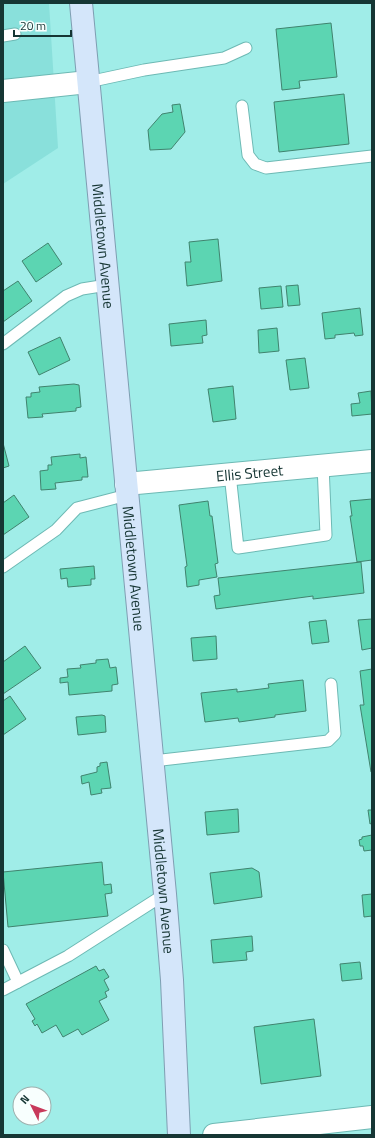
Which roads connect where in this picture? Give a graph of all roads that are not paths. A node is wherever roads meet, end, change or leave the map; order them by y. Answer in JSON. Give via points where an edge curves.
{"nodes":[{"id":1,"x":81,"y":3,"type":"edge"},
{"id":2,"x":15,"y":34,"type":"dead end"},
{"id":3,"x":3,"y":36,"type":"edge"},
{"id":4,"x":246,"y":48,"type":"dead end"},
{"id":5,"x":88,"y":82,"type":"junction"},
{"id":6,"x":3,"y":91,"type":"edge"},
{"id":7,"x":242,"y":106,"type":"dead end"},
{"id":8,"x":372,"y":156,"type":"edge"},
{"id":9,"x":107,"y":285,"type":"junction"},
{"id":10,"x":3,"y":344,"type":"edge"},
{"id":11,"x":372,"y":461,"type":"edge"},
{"id":12,"x":324,"y":466,"type":"junction"},
{"id":13,"x":230,"y":474,"type":"junction"},
{"id":14,"x":127,"y":490,"type":"junction"},
{"id":15,"x":3,"y":567,"type":"edge"},
{"id":16,"x":331,"y":684,"type":"dead end"},
{"id":17,"x":152,"y":761,"type":"junction"},
{"id":18,"x":165,"y":894,"type":"junction"},
{"id":19,"x":3,"y":950,"type":"edge"},
{"id":20,"x":18,"y":982,"type":"junction"},
{"id":21,"x":3,"y":990,"type":"edge"},
{"id":22,"x":372,"y":1117,"type":"edge"},
{"id":23,"x":179,"y":1135,"type":"edge"},
{"id":24,"x":214,"y":1135,"type":"edge"}],
"edges":[{"from":1,"to":5,"type":"main road","name":"Middletown Avenue"},
{"from":2,"to":3,"type":"lane"},
{"from":4,"to":5,"type":"lane","via":[[224,58],[144,70]]},
{"from":5,"to":6,"type":"street"},
{"from":5,"to":9,"type":"main road","name":"Middletown Avenue"},
{"from":7,"to":8,"type":"lane","via":[[248,155],[255,164],[266,168]]},
{"from":9,"to":10,"type":"lane","via":[[82,289],[66,296]]},
{"from":9,"to":14,"type":"main road","name":"Middletown Avenue"},
{"from":11,"to":12,"type":"street","name":"Ellis Street"},
{"from":12,"to":13,"type":"street","name":"Ellis Street"},
{"from":12,"to":13,"type":"lane","via":[[326,535],[238,548]]},
{"from":13,"to":14,"type":"street","name":"Ellis Street"},
{"from":14,"to":15,"type":"lane","via":[[77,508],[56,530]]},
{"from":14,"to":17,"type":"main road","name":"Middletown Avenue"},
{"from":16,"to":17,"type":"lane","via":[[335,734],[328,740]]},
{"from":17,"to":18,"type":"main road","name":"Middletown Avenue"},
{"from":18,"to":20,"type":"lane","via":[[68,956]]},
{"from":18,"to":23,"type":"main road","name":"Middletown Avenue","via":[[172,980]]},
{"from":19,"to":20,"type":"lane"},
{"from":20,"to":21,"type":"lane"},
{"from":22,"to":24,"type":"street"}]}
